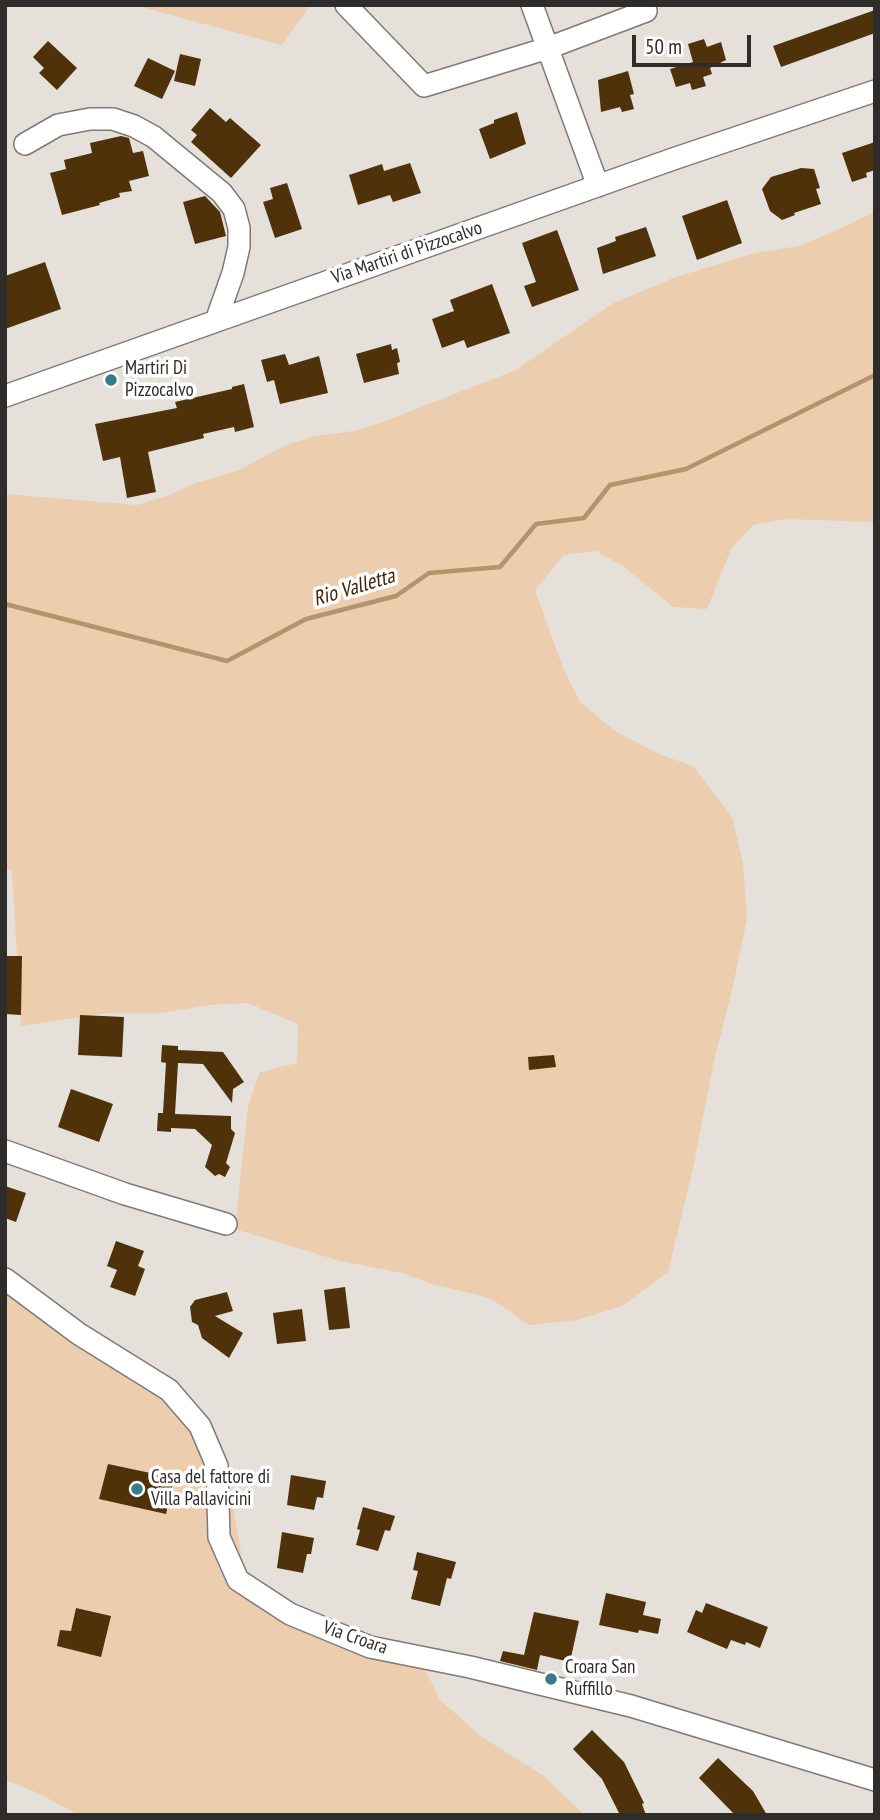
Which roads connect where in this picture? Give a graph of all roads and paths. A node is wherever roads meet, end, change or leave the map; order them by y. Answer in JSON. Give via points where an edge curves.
{"nodes":[{"id":1,"x":346,"y":5,"type":"edge"},
{"id":2,"x":532,"y":5,"type":"edge"},
{"id":3,"x":646,"y":11,"type":"dead end"},
{"id":4,"x":548,"y":48,"type":"junction"},
{"id":5,"x":875,"y":91,"type":"edge"},
{"id":6,"x":25,"y":144,"type":"dead end"},
{"id":7,"x":598,"y":186,"type":"junction"},
{"id":8,"x":216,"y":321,"type":"junction"},
{"id":9,"x":5,"y":397,"type":"edge"},
{"id":10,"x":5,"y":1151,"type":"edge"},
{"id":11,"x":226,"y":1224,"type":"dead end"},
{"id":12,"x":5,"y":1279,"type":"edge"},
{"id":13,"x":875,"y":1780,"type":"edge"}],
"edges":[{"from":1,"to":4,"type":"street","via":[[424,86]]},
{"from":2,"to":4,"type":"street"},
{"from":3,"to":4,"type":"street"},
{"from":4,"to":7,"type":"street"},
{"from":5,"to":7,"type":"street","name":"Via Martiri di Pizzocalvo"},
{"from":6,"to":8,"type":"street","via":[[58,125],[113,119],[153,137],[222,193],[234,209],[239,247]]},
{"from":7,"to":8,"type":"street","name":"Via Martiri di Pizzocalvo"},
{"from":8,"to":9,"type":"street","name":"Via Martiri di Pizzocalvo"},
{"from":10,"to":11,"type":"street"},
{"from":12,"to":13,"type":"street","name":"Via Croara","via":[[79,1334],[169,1390],[200,1426],[216,1466],[219,1537],[238,1580],[290,1614],[370,1647],[631,1706]]}]}
